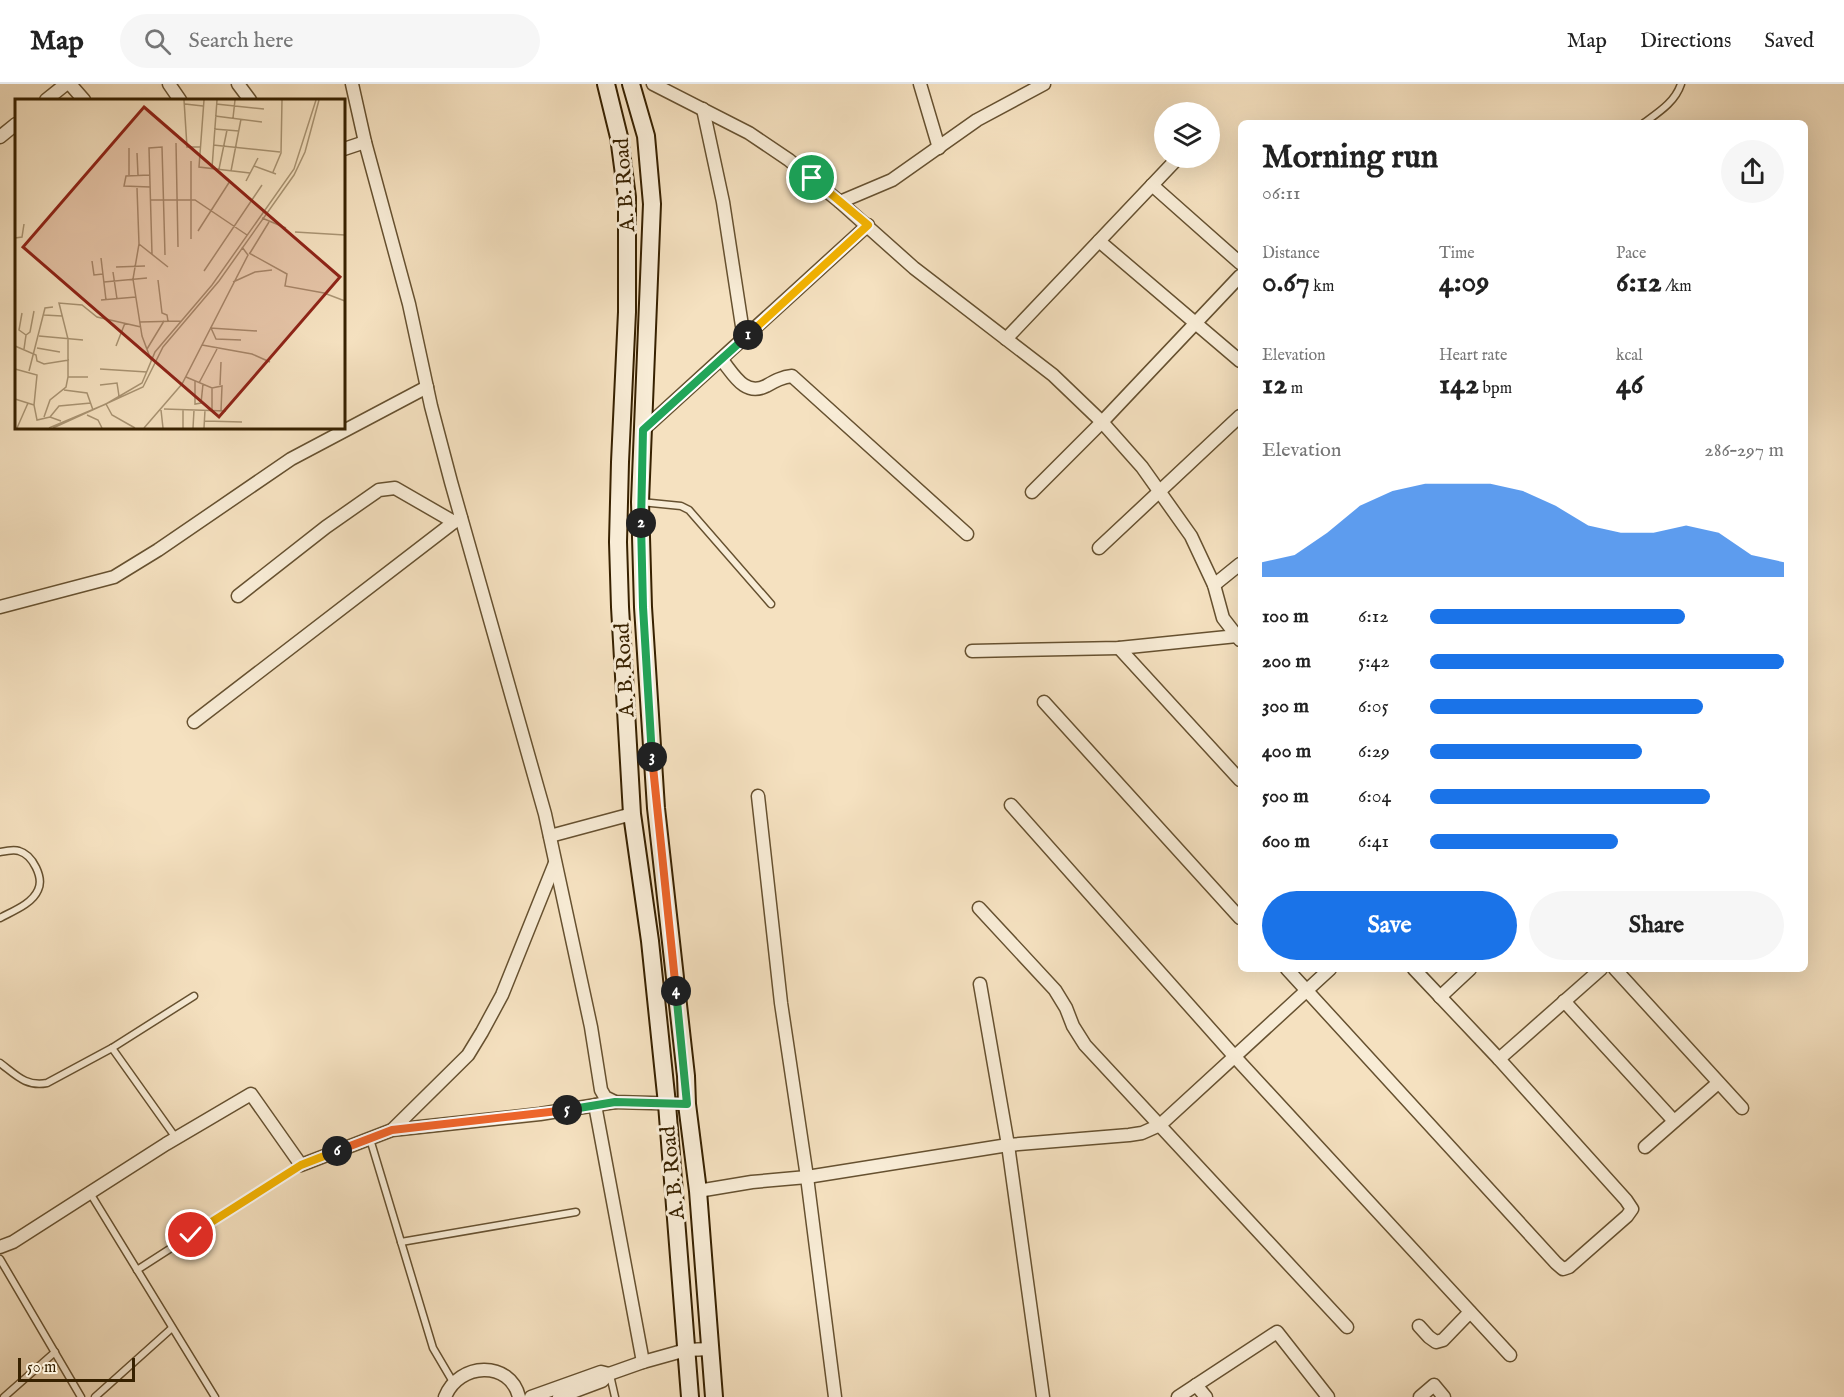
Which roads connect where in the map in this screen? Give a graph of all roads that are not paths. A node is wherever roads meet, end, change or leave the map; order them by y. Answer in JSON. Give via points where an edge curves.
{"nodes":[{"id":1,"x":68,"y":84,"type":"edge"},
{"id":2,"x":169,"y":84,"type":"edge"},
{"id":3,"x":238,"y":84,"type":"edge"},
{"id":4,"x":352,"y":84,"type":"edge"},
{"id":5,"x":606,"y":84,"type":"edge"},
{"id":6,"x":631,"y":84,"type":"edge"},
{"id":7,"x":653,"y":84,"type":"edge"},
{"id":8,"x":920,"y":84,"type":"edge"},
{"id":9,"x":1044,"y":84,"type":"edge"},
{"id":10,"x":1681,"y":84,"type":"edge"},
{"id":11,"x":47,"y":99,"type":"edge"},
{"id":12,"x":83,"y":99,"type":"edge"},
{"id":13,"x":179,"y":99,"type":"edge"},
{"id":14,"x":249,"y":99,"type":"edge"},
{"id":15,"x":703,"y":109,"type":"junction"},
{"id":16,"x":1648,"y":120,"type":"edge"},
{"id":17,"x":15,"y":127,"type":"edge"},
{"id":18,"x":0,"y":137,"type":"edge"},
{"id":19,"x":365,"y":142,"type":"junction"},
{"id":20,"x":939,"y":148,"type":"junction"},
{"id":21,"x":345,"y":149,"type":"edge"},
{"id":22,"x":1168,"y":168,"type":"edge"},
{"id":23,"x":1152,"y":185,"type":"junction"},
{"id":24,"x":840,"y":202,"type":"junction"},
{"id":25,"x":868,"y":225,"type":"junction"},
{"id":26,"x":1099,"y":241,"type":"junction"},
{"id":27,"x":1238,"y":261,"type":"edge"},
{"id":28,"x":1238,"y":278,"type":"edge"},
{"id":29,"x":1196,"y":324,"type":"junction"},
{"id":30,"x":744,"y":339,"type":"junction"},
{"id":31,"x":1006,"y":339,"type":"junction"},
{"id":32,"x":721,"y":359,"type":"junction"},
{"id":33,"x":1238,"y":359,"type":"edge"},
{"id":34,"x":427,"y":387,"type":"junction"},
{"id":35,"x":1238,"y":418,"type":"edge"},
{"id":36,"x":1102,"y":422,"type":"junction"},
{"id":37,"x":345,"y":425,"type":"edge"},
{"id":38,"x":643,"y":430,"type":"junction"},
{"id":39,"x":328,"y":433,"type":"edge"},
{"id":40,"x":1032,"y":492,"type":"dead end"},
{"id":41,"x":1160,"y":493,"type":"junction"},
{"id":42,"x":640,"y":502,"type":"junction"},
{"id":43,"x":457,"y":520,"type":"junction"},
{"id":44,"x":967,"y":534,"type":"dead end"},
{"id":45,"x":1099,"y":548,"type":"dead end"},
{"id":46,"x":1238,"y":566,"type":"edge"},
{"id":47,"x":1214,"y":585,"type":"junction"},
{"id":48,"x":238,"y":596,"type":"dead end"},
{"id":49,"x":771,"y":604,"type":"dead end"},
{"id":50,"x":0,"y":607,"type":"edge"},
{"id":51,"x":1238,"y":637,"type":"edge"},
{"id":52,"x":1238,"y":638,"type":"edge"},
{"id":53,"x":1119,"y":648,"type":"junction"},
{"id":54,"x":972,"y":651,"type":"dead end"},
{"id":55,"x":1044,"y":702,"type":"dead end"},
{"id":56,"x":195,"y":722,"type":"dead end"},
{"id":57,"x":1238,"y":778,"type":"edge"},
{"id":58,"x":758,"y":796,"type":"dead end"},
{"id":59,"x":1011,"y":805,"type":"dead end"},
{"id":60,"x":632,"y":814,"type":"junction"},
{"id":61,"x":550,"y":836,"type":"junction"},
{"id":62,"x":0,"y":852,"type":"edge"},
{"id":63,"x":556,"y":861,"type":"junction"},
{"id":64,"x":979,"y":908,"type":"dead end"},
{"id":65,"x":1238,"y":916,"type":"edge"},
{"id":66,"x":0,"y":918,"type":"edge"},
{"id":67,"x":1290,"y":972,"type":"edge"},
{"id":68,"x":1327,"y":972,"type":"edge"},
{"id":69,"x":1417,"y":972,"type":"edge"},
{"id":70,"x":1467,"y":972,"type":"edge"},
{"id":71,"x":1598,"y":972,"type":"edge"},
{"id":72,"x":1618,"y":972,"type":"edge"},
{"id":73,"x":980,"y":984,"type":"dead end"},
{"id":74,"x":1307,"y":990,"type":"junction"},
{"id":75,"x":194,"y":996,"type":"dead end"},
{"id":76,"x":1440,"y":997,"type":"junction"},
{"id":77,"x":1564,"y":1001,"type":"junction"},
{"id":78,"x":112,"y":1048,"type":"junction"},
{"id":79,"x":1235,"y":1057,"type":"junction"},
{"id":80,"x":1498,"y":1059,"type":"junction"},
{"id":81,"x":0,"y":1063,"type":"edge"},
{"id":82,"x":1718,"y":1083,"type":"junction"},
{"id":83,"x":615,"y":1102,"type":"junction"},
{"id":84,"x":667,"y":1104,"type":"junction"},
{"id":85,"x":687,"y":1104,"type":"junction"},
{"id":86,"x":595,"y":1106,"type":"junction"},
{"id":87,"x":1742,"y":1108,"type":"dead end"},
{"id":88,"x":1674,"y":1120,"type":"junction"},
{"id":89,"x":1160,"y":1125,"type":"junction"},
{"id":90,"x":392,"y":1130,"type":"junction"},
{"id":91,"x":176,"y":1138,"type":"junction"},
{"id":92,"x":369,"y":1138,"type":"junction"},
{"id":93,"x":1008,"y":1146,"type":"junction"},
{"id":94,"x":1645,"y":1147,"type":"dead end"},
{"id":95,"x":301,"y":1165,"type":"junction"},
{"id":96,"x":807,"y":1177,"type":"junction"},
{"id":97,"x":698,"y":1191,"type":"junction"},
{"id":98,"x":89,"y":1193,"type":"junction"},
{"id":99,"x":576,"y":1212,"type":"dead end"},
{"id":100,"x":401,"y":1242,"type":"junction"},
{"id":101,"x":0,"y":1247,"type":"edge"},
{"id":102,"x":0,"y":1259,"type":"edge"},
{"id":103,"x":137,"y":1270,"type":"junction"},
{"id":104,"x":1470,"y":1312,"type":"junction"},
{"id":105,"x":1419,"y":1326,"type":"dead end"},
{"id":106,"x":1347,"y":1327,"type":"dead end"},
{"id":107,"x":172,"y":1328,"type":"junction"},
{"id":108,"x":710,"y":1349,"type":"junction"},
{"id":109,"x":686,"y":1350,"type":"junction"},
{"id":110,"x":55,"y":1352,"type":"junction"},
{"id":111,"x":1510,"y":1355,"type":"dead end"},
{"id":112,"x":643,"y":1362,"type":"junction"},
{"id":113,"x":609,"y":1374,"type":"junction"},
{"id":114,"x":453,"y":1382,"type":"junction"},
{"id":115,"x":1196,"y":1385,"type":"junction"},
{"id":116,"x":4,"y":1397,"type":"edge"},
{"id":117,"x":81,"y":1397,"type":"edge"},
{"id":118,"x":95,"y":1397,"type":"edge"},
{"id":119,"x":215,"y":1397,"type":"edge"},
{"id":120,"x":445,"y":1397,"type":"edge"},
{"id":121,"x":519,"y":1397,"type":"edge"},
{"id":122,"x":531,"y":1397,"type":"edge"},
{"id":123,"x":559,"y":1397,"type":"edge"},
{"id":124,"x":615,"y":1397,"type":"edge"},
{"id":125,"x":690,"y":1397,"type":"edge"},
{"id":126,"x":714,"y":1397,"type":"edge"},
{"id":127,"x":835,"y":1397,"type":"edge"},
{"id":128,"x":1043,"y":1397,"type":"edge"},
{"id":129,"x":1178,"y":1397,"type":"edge"},
{"id":130,"x":1206,"y":1397,"type":"edge"},
{"id":131,"x":1328,"y":1397,"type":"edge"},
{"id":132,"x":1420,"y":1397,"type":"edge"},
{"id":133,"x":1444,"y":1397,"type":"edge"}],
"edges":[{"from":1,"to":11,"type":"street"},
{"from":1,"to":12,"type":"street"},
{"from":2,"to":13,"type":"street"},
{"from":3,"to":14,"type":"street"},
{"from":4,"to":19,"type":"street"},
{"from":5,"to":60,"type":"main road","name":"A. B. Road","via":[[619,137],[627,197],[618,542]]},
{"from":6,"to":38,"type":"main road","name":"A. B. Road","via":[[646,136],[652,204]]},
{"from":7,"to":15,"type":"street"},
{"from":8,"to":20,"type":"street"},
{"from":9,"to":20,"type":"street","via":[[977,120]]},
{"from":10,"to":16,"type":"lane","via":[[1670,102]]},
{"from":15,"to":24,"type":"street","via":[[781,155]]},
{"from":15,"to":30,"type":"street","via":[[723,202]]},
{"from":17,"to":18,"type":"street"},
{"from":19,"to":21,"type":"street"},
{"from":19,"to":34,"type":"street"},
{"from":20,"to":24,"type":"street","via":[[892,180]]},
{"from":22,"to":23,"type":"street"},
{"from":23,"to":26,"type":"street"},
{"from":23,"to":27,"type":"street"},
{"from":24,"to":25,"type":"street"},
{"from":25,"to":30,"type":"street"},
{"from":25,"to":31,"type":"street","via":[[914,268]]},
{"from":26,"to":29,"type":"street"},
{"from":26,"to":31,"type":"street"},
{"from":28,"to":29,"type":"street"},
{"from":29,"to":33,"type":"street"},
{"from":29,"to":36,"type":"street"},
{"from":30,"to":32,"type":"street"},
{"from":31,"to":36,"type":"street","via":[[1053,375]]},
{"from":32,"to":38,"type":"street"},
{"from":32,"to":44,"type":"street","via":[[751,390],[792,376]]},
{"from":34,"to":37,"type":"street"},
{"from":34,"to":43,"type":"street"},
{"from":35,"to":41,"type":"street"},
{"from":36,"to":40,"type":"street"},
{"from":36,"to":41,"type":"street"},
{"from":38,"to":42,"type":"main road","name":"A. B. Road"},
{"from":39,"to":50,"type":"street","via":[[114,577]]},
{"from":41,"to":45,"type":"street"},
{"from":41,"to":47,"type":"street","via":[[1191,536]]},
{"from":42,"to":49,"type":"lane","via":[[689,510]]},
{"from":42,"to":85,"type":"main road","name":"A. B. Road","via":[[656,808]]},
{"from":43,"to":48,"type":"street","via":[[395,488],[379,490]]},
{"from":43,"to":56,"type":"street"},
{"from":43,"to":61,"type":"street"},
{"from":46,"to":47,"type":"street"},
{"from":47,"to":51,"type":"street","via":[[1223,618]]},
{"from":52,"to":53,"type":"street"},
{"from":53,"to":54,"type":"street"},
{"from":53,"to":57,"type":"street"},
{"from":55,"to":65,"type":"street"},
{"from":58,"to":96,"type":"street","via":[[781,1003]]},
{"from":59,"to":79,"type":"street"},
{"from":60,"to":61,"type":"street"},
{"from":60,"to":84,"type":"main road","name":"A. B. Road"},
{"from":61,"to":63,"type":"street"},
{"from":62,"to":66,"type":"lane","via":[[19,851],[29,857],[40,882],[38,892],[30,900]]},
{"from":63,"to":83,"type":"street","via":[[601,1090]]},
{"from":63,"to":90,"type":"street","via":[[502,995],[477,1040],[461,1062]]},
{"from":64,"to":89,"type":"street","via":[[1055,990],[1085,1045]]},
{"from":67,"to":74,"type":"street"},
{"from":68,"to":74,"type":"street"},
{"from":69,"to":76,"type":"street"},
{"from":70,"to":76,"type":"street"},
{"from":71,"to":77,"type":"street"},
{"from":72,"to":82,"type":"street"},
{"from":73,"to":93,"type":"street"},
{"from":74,"to":79,"type":"street"},
{"from":74,"to":80,"type":"street","via":[[1563,1269],[1632,1209]]},
{"from":75,"to":78,"type":"lane"},
{"from":76,"to":80,"type":"street"},
{"from":77,"to":80,"type":"street"},
{"from":77,"to":88,"type":"street"},
{"from":78,"to":81,"type":"lane","via":[[47,1083],[35,1085]]},
{"from":78,"to":91,"type":"lane"},
{"from":79,"to":89,"type":"street"},
{"from":79,"to":104,"type":"street"},
{"from":82,"to":87,"type":"street"},
{"from":82,"to":88,"type":"street"},
{"from":83,"to":84,"type":"street"},
{"from":83,"to":86,"type":"street"},
{"from":84,"to":85,"type":"street"},
{"from":84,"to":109,"type":"main road","name":"A. B. Road"},
{"from":85,"to":97,"type":"main road","name":"A. B. Road"},
{"from":86,"to":90,"type":"street"},
{"from":86,"to":112,"type":"street"},
{"from":88,"to":94,"type":"street"},
{"from":89,"to":93,"type":"street","via":[[1129,1135]]},
{"from":89,"to":106,"type":"street"},
{"from":90,"to":92,"type":"street"},
{"from":91,"to":95,"type":"street","via":[[251,1094]]},
{"from":91,"to":98,"type":"street"},
{"from":92,"to":95,"type":"street"},
{"from":92,"to":100,"type":"lane"},
{"from":93,"to":96,"type":"street"},
{"from":93,"to":128,"type":"street"},
{"from":95,"to":103,"type":"lane"},
{"from":96,"to":97,"type":"street"},
{"from":96,"to":127,"type":"street"},
{"from":97,"to":108,"type":"main road","name":"A. B. Road"},
{"from":98,"to":101,"type":"street"},
{"from":98,"to":103,"type":"lane"},
{"from":99,"to":100,"type":"lane"},
{"from":100,"to":114,"type":"lane","via":[[433,1348]]},
{"from":102,"to":110,"type":"lane"},
{"from":103,"to":107,"type":"lane"},
{"from":104,"to":105,"type":"street","via":[[1443,1340],[1436,1342]]},
{"from":104,"to":111,"type":"street"},
{"from":107,"to":118,"type":"lane"},
{"from":107,"to":119,"type":"lane"},
{"from":108,"to":109,"type":"street"},
{"from":108,"to":126,"type":"main road","name":"A. B. Road"},
{"from":109,"to":112,"type":"street"},
{"from":109,"to":125,"type":"main road","name":"A. B. Road"},
{"from":110,"to":116,"type":"lane"},
{"from":110,"to":117,"type":"lane"},
{"from":112,"to":113,"type":"street"},
{"from":113,"to":122,"type":"street","via":[[601,1372]]},
{"from":113,"to":123,"type":"street","via":[[602,1381]]},
{"from":113,"to":124,"type":"lane"},
{"from":114,"to":120,"type":"street"},
{"from":114,"to":121,"type":"street","via":[[466,1373],[484,1369],[510,1381]]},
{"from":115,"to":129,"type":"street"},
{"from":115,"to":130,"type":"street"},
{"from":115,"to":131,"type":"street","via":[[1277,1332]]},
{"from":132,"to":133,"type":"street","via":[[1434,1385]]}]}
